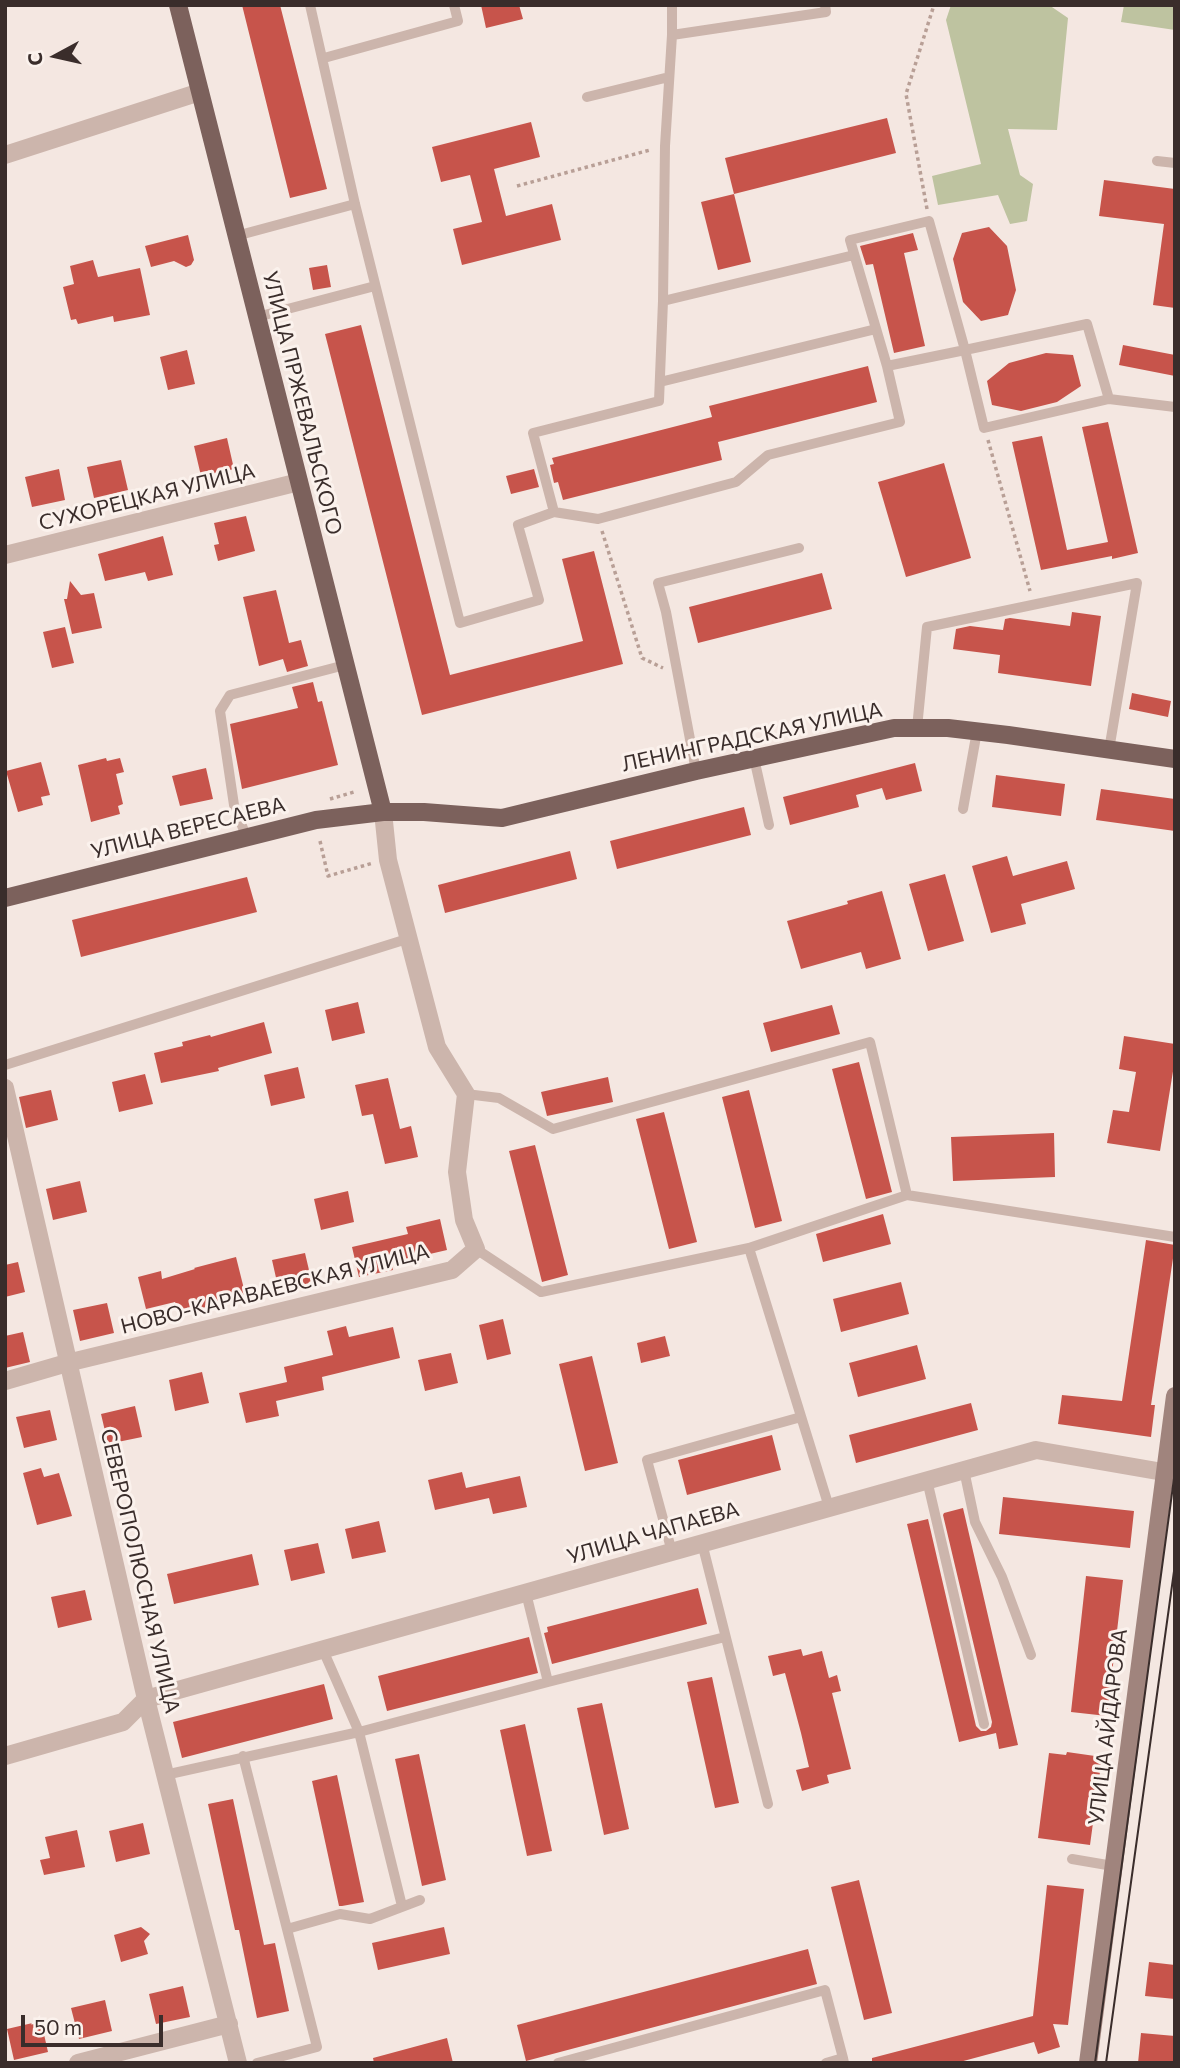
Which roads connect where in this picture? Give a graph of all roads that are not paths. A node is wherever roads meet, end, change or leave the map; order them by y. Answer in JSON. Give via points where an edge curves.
{"nodes":[{"id":1,"x":178,"y":5,"type":"edge"},
{"id":2,"x":310,"y":5,"type":"edge"},
{"id":3,"x":454,"y":5,"type":"edge"},
{"id":4,"x":673,"y":5,"type":"edge"},
{"id":5,"x":825,"y":5,"type":"edge"},
{"id":6,"x":672,"y":35,"type":"junction"},
{"id":7,"x":324,"y":58,"type":"junction"},
{"id":8,"x":669,"y":77,"type":"junction"},
{"id":9,"x":200,"y":92,"type":"junction"},
{"id":10,"x":587,"y":97,"type":"dead end"},
{"id":11,"x":5,"y":155,"type":"edge"},
{"id":12,"x":1157,"y":161,"type":"dead end"},
{"id":13,"x":1175,"y":163,"type":"edge"},
{"id":14,"x":355,"y":204,"type":"junction"},
{"id":15,"x":236,"y":236,"type":"junction"},
{"id":16,"x":854,"y":256,"type":"junction"},
{"id":17,"x":375,"y":286,"type":"junction"},
{"id":18,"x":663,"y":301,"type":"junction"},
{"id":19,"x":257,"y":317,"type":"junction"},
{"id":20,"x":876,"y":329,"type":"junction"},
{"id":21,"x":965,"y":350,"type":"junction"},
{"id":22,"x":887,"y":366,"type":"junction"},
{"id":23,"x":660,"y":382,"type":"junction"},
{"id":24,"x":1109,"y":399,"type":"junction"},
{"id":25,"x":1175,"y":407,"type":"edge"},
{"id":26,"x":299,"y":482,"type":"junction"},
{"id":27,"x":554,"y":512,"type":"junction"},
{"id":28,"x":799,"y":548,"type":"dead end"},
{"id":29,"x":5,"y":555,"type":"edge"},
{"id":30,"x":345,"y":665,"type":"junction"},
{"id":31,"x":918,"y":728,"type":"junction"},
{"id":32,"x":977,"y":731,"type":"junction"},
{"id":33,"x":1109,"y":750,"type":"junction"},
{"id":34,"x":754,"y":758,"type":"junction"},
{"id":35,"x":1175,"y":760,"type":"edge"},
{"id":36,"x":696,"y":771,"type":"junction"},
{"id":37,"x":963,"y":808,"type":"dead end"},
{"id":38,"x":383,"y":812,"type":"junction"},
{"id":39,"x":769,"y":825,"type":"dead end"},
{"id":40,"x":246,"y":836,"type":"junction"},
{"id":41,"x":5,"y":898,"type":"edge"},
{"id":42,"x":407,"y":939,"type":"junction"},
{"id":43,"x":5,"y":1065,"type":"edge"},
{"id":44,"x":5,"y":1088,"type":"edge"},
{"id":45,"x":466,"y":1094,"type":"junction"},
{"id":46,"x":907,"y":1195,"type":"junction"},
{"id":47,"x":1175,"y":1237,"type":"edge"},
{"id":48,"x":749,"y":1248,"type":"junction"},
{"id":49,"x":476,"y":1249,"type":"junction"},
{"id":50,"x":67,"y":1363,"type":"junction"},
{"id":51,"x":5,"y":1381,"type":"edge"},
{"id":52,"x":1175,"y":1396,"type":"edge"},
{"id":53,"x":801,"y":1417,"type":"junction"},
{"id":54,"x":964,"y":1470,"type":"junction"},
{"id":55,"x":1169,"y":1474,"type":"edge"},
{"id":56,"x":927,"y":1480,"type":"junction"},
{"id":57,"x":829,"y":1507,"type":"junction"},
{"id":58,"x":702,"y":1543,"type":"junction"},
{"id":59,"x":672,"y":1552,"type":"junction"},
{"id":60,"x":526,"y":1593,"type":"junction"},
{"id":61,"x":725,"y":1637,"type":"junction"},
{"id":62,"x":323,"y":1650,"type":"junction"},
{"id":63,"x":1031,"y":1655,"type":"dead end"},
{"id":64,"x":548,"y":1682,"type":"junction"},
{"id":65,"x":146,"y":1699,"type":"junction"},
{"id":66,"x":984,"y":1724,"type":"dead end"},
{"id":67,"x":359,"y":1732,"type":"junction"},
{"id":68,"x":5,"y":1756,"type":"edge"},
{"id":69,"x":243,"y":1756,"type":"junction"},
{"id":70,"x":165,"y":1774,"type":"junction"},
{"id":71,"x":768,"y":1804,"type":"dead end"},
{"id":72,"x":1072,"y":1859,"type":"dead end"},
{"id":73,"x":1113,"y":1866,"type":"junction"},
{"id":74,"x":420,"y":1900,"type":"dead end"},
{"id":75,"x":402,"y":1906,"type":"junction"},
{"id":76,"x":286,"y":1928,"type":"junction"},
{"id":77,"x":229,"y":2024,"type":"junction"},
{"id":78,"x":844,"y":2061,"type":"edge"},
{"id":79,"x":78,"y":2063,"type":"edge"},
{"id":80,"x":238,"y":2063,"type":"edge"},
{"id":81,"x":257,"y":2063,"type":"edge"},
{"id":82,"x":558,"y":2063,"type":"edge"},
{"id":83,"x":826,"y":2063,"type":"edge"},
{"id":84,"x":1088,"y":2063,"type":"edge"}],
"edges":[{"from":1,"to":9,"type":"main road","name":"УЛИЦА ПРЖЕВАЛЬСКОГО"},
{"from":2,"to":7,"type":"lane"},
{"from":3,"to":7,"type":"lane","via":[[458,21]]},
{"from":4,"to":6,"type":"lane"},
{"from":5,"to":6,"type":"lane","via":[[826,12]]},
{"from":6,"to":8,"type":"lane"},
{"from":7,"to":14,"type":"lane"},
{"from":8,"to":10,"type":"lane"},
{"from":8,"to":18,"type":"lane"},
{"from":9,"to":11,"type":"street"},
{"from":9,"to":15,"type":"main road","name":"УЛИЦА ПРЖЕВАЛЬСКОГО"},
{"from":12,"to":13,"type":"lane"},
{"from":14,"to":15,"type":"lane"},
{"from":14,"to":17,"type":"lane"},
{"from":15,"to":19,"type":"main road","name":"УЛИЦА ПРЖЕВАЛЬСКОГО"},
{"from":16,"to":18,"type":"lane"},
{"from":16,"to":20,"type":"lane"},
{"from":16,"to":21,"type":"lane","via":[[850,240],[929,221]]},
{"from":17,"to":19,"type":"lane"},
{"from":17,"to":27,"type":"lane","via":[[460,623],[539,600],[518,525]]},
{"from":18,"to":23,"type":"lane"},
{"from":19,"to":26,"type":"main road","name":"УЛИЦА ПРЖЕВАЛЬСКОГО"},
{"from":20,"to":22,"type":"lane"},
{"from":20,"to":23,"type":"lane"},
{"from":21,"to":22,"type":"lane"},
{"from":21,"to":24,"type":"lane","via":[[1087,324]]},
{"from":21,"to":24,"type":"lane","via":[[984,428]]},
{"from":22,"to":27,"type":"lane","via":[[900,422],[768,455],[736,482],[598,519]]},
{"from":23,"to":27,"type":"lane","via":[[659,401],[533,433]]},
{"from":24,"to":25,"type":"lane"},
{"from":26,"to":29,"type":"street","name":"СУХОРЕЦКАЯ УЛИЦА"},
{"from":26,"to":30,"type":"main road","name":"УЛИЦА ПРЖЕВАЛЬСКОГО"},
{"from":28,"to":36,"type":"lane","via":[[658,583]]},
{"from":30,"to":38,"type":"main road","name":"УЛИЦА ПРЖЕВАЛЬСКОГО"},
{"from":30,"to":40,"type":"lane","via":[[230,695],[220,711],[234,805]]},
{"from":31,"to":32,"type":"main road","name":"ЛЕНИНГРАДСКАЯ УЛИЦА"},
{"from":31,"to":33,"type":"lane","via":[[927,627],[1137,583]]},
{"from":31,"to":34,"type":"main road","name":"ЛЕНИНГРАДСКАЯ УЛИЦА","via":[[894,728]]},
{"from":32,"to":33,"type":"main road","name":"ЛЕНИНГРАДСКАЯ УЛИЦА"},
{"from":32,"to":37,"type":"lane"},
{"from":33,"to":35,"type":"main road","name":"ЛЕНИНГРАДСКАЯ УЛИЦА"},
{"from":34,"to":36,"type":"main road","name":"ЛЕНИНГРАДСКАЯ УЛИЦА"},
{"from":34,"to":39,"type":"lane"},
{"from":36,"to":38,"type":"main road","name":"ЛЕНИНГРАДСКАЯ УЛИЦА","via":[[502,818]]},
{"from":38,"to":40,"type":"main road","name":"УЛИЦА ВЕРЕСАЕВА","via":[[316,820]]},
{"from":38,"to":42,"type":"street","via":[[388,860]]},
{"from":40,"to":41,"type":"main road","name":"УЛИЦА ВЕРЕСАЕВА"},
{"from":42,"to":43,"type":"lane"},
{"from":42,"to":45,"type":"street","via":[[437,1047]]},
{"from":44,"to":50,"type":"street","name":"СЕВЕРОПОЛЮСНАЯ УЛИЦА"},
{"from":45,"to":46,"type":"lane","via":[[499,1098],[553,1129],[870,1042]]},
{"from":45,"to":49,"type":"street","via":[[457,1172],[464,1220]]},
{"from":46,"to":47,"type":"lane"},
{"from":46,"to":48,"type":"lane"},
{"from":48,"to":49,"type":"lane","via":[[541,1293]]},
{"from":48,"to":53,"type":"lane"},
{"from":49,"to":50,"type":"street","name":"НОВО-КАРАВАЕВСКАЯ УЛИЦА","via":[[452,1270]]},
{"from":50,"to":51,"type":"street","name":"НОВО-КАРАВАЕВСКАЯ УЛИЦА"},
{"from":50,"to":65,"type":"street","name":"СЕВЕРОПОЛЮСНАЯ УЛИЦА"},
{"from":52,"to":55,"type":"street","name":"УЛИЦА АЙДАРОВА"},
{"from":53,"to":57,"type":"lane"},
{"from":53,"to":59,"type":"lane","via":[[647,1460]]},
{"from":54,"to":55,"type":"street","name":"УЛИЦА ЧАПАЕВА","via":[[1036,1450]]},
{"from":54,"to":56,"type":"street","name":"УЛИЦА ЧАПАЕВА"},
{"from":54,"to":63,"type":"lane","via":[[975,1522],[1002,1577]]},
{"from":55,"to":73,"type":"street","name":"УЛИЦА АЙДАРОВА"},
{"from":56,"to":57,"type":"street","name":"УЛИЦА ЧАПАЕВА"},
{"from":56,"to":66,"type":"lane"},
{"from":57,"to":58,"type":"street","name":"УЛИЦА ЧАПАЕВА"},
{"from":58,"to":59,"type":"street","name":"УЛИЦА ЧАПАЕВА"},
{"from":58,"to":61,"type":"lane"},
{"from":59,"to":60,"type":"street","name":"УЛИЦА ЧАПАЕВА"},
{"from":60,"to":62,"type":"street","name":"УЛИЦА ЧАПАЕВА"},
{"from":60,"to":64,"type":"lane"},
{"from":61,"to":64,"type":"lane"},
{"from":61,"to":71,"type":"lane"},
{"from":62,"to":65,"type":"street","name":"УЛИЦА ЧАПАЕВА"},
{"from":62,"to":67,"type":"lane"},
{"from":64,"to":67,"type":"lane"},
{"from":65,"to":68,"type":"street","via":[[123,1722]]},
{"from":65,"to":70,"type":"street","name":"СЕВЕРОПОЛЮСНАЯ УЛИЦА"},
{"from":67,"to":69,"type":"lane"},
{"from":67,"to":75,"type":"lane"},
{"from":69,"to":70,"type":"lane"},
{"from":69,"to":76,"type":"lane"},
{"from":70,"to":77,"type":"street","name":"СЕВЕРОПОЛЮСНАЯ УЛИЦА"},
{"from":72,"to":73,"type":"lane"},
{"from":73,"to":84,"type":"street","name":"УЛИЦА АЙДАРОВА"},
{"from":74,"to":75,"type":"lane"},
{"from":75,"to":76,"type":"lane","via":[[370,1919],[340,1914]]},
{"from":76,"to":81,"type":"lane","via":[[317,2047]]},
{"from":77,"to":79,"type":"street"},
{"from":77,"to":80,"type":"street","name":"СЕВЕРОПОЛЮСНАЯ УЛИЦА"},
{"from":78,"to":82,"type":"lane","via":[[825,1990]]},
{"from":78,"to":83,"type":"lane"}]}
